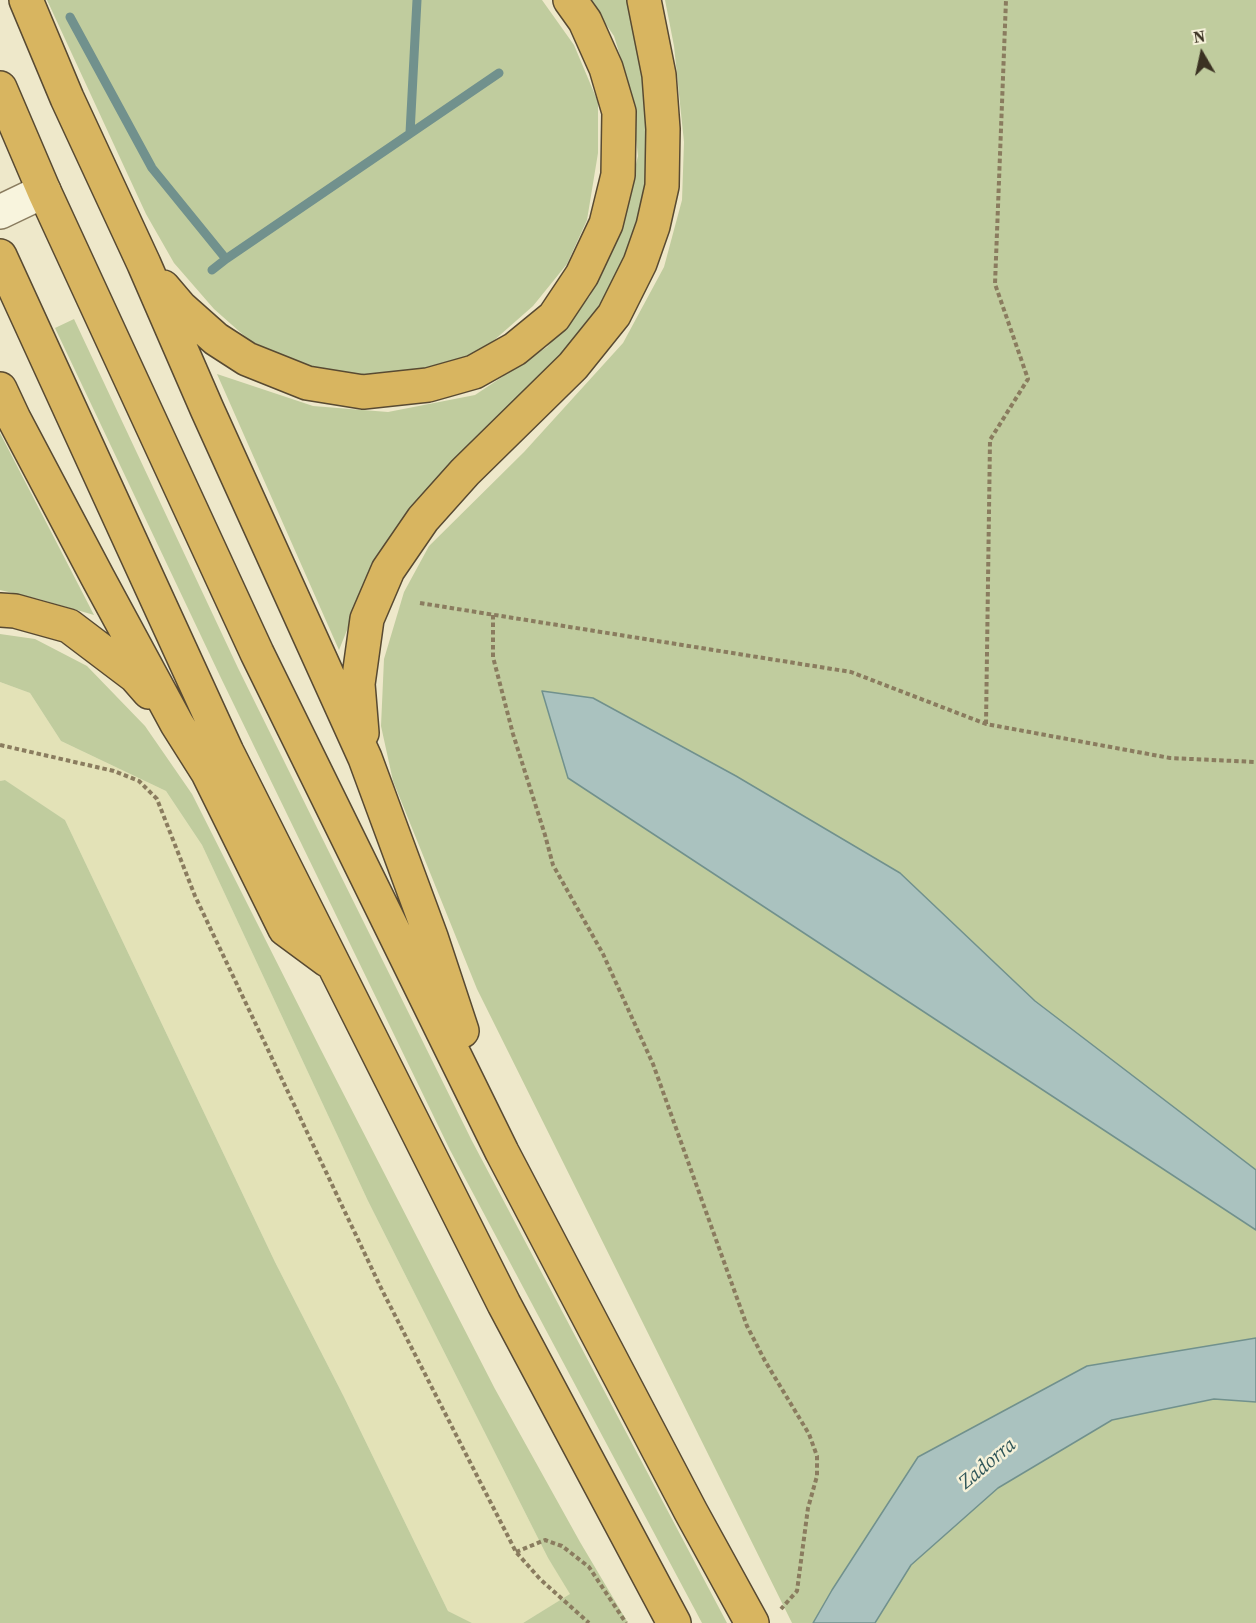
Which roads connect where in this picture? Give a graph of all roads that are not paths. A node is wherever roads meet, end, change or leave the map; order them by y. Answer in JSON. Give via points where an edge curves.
{"nodes":[{"id":1,"x":26,"y":0,"type":"edge"},
{"id":2,"x":570,"y":0,"type":"edge"},
{"id":3,"x":644,"y":0,"type":"edge"},
{"id":4,"x":0,"y":88,"type":"edge"},
{"id":5,"x":44,"y":191,"type":"junction"},
{"id":6,"x":0,"y":212,"type":"edge"},
{"id":7,"x":0,"y":256,"type":"edge"},
{"id":8,"x":144,"y":264,"type":"junction"},
{"id":9,"x":0,"y":389,"type":"edge"},
{"id":10,"x":0,"y":610,"type":"edge"},
{"id":11,"x":177,"y":724,"type":"junction"},
{"id":12,"x":365,"y":759,"type":"junction"},
{"id":13,"x":333,"y":965,"type":"junction"},
{"id":14,"x":502,"y":1152,"type":"junction"},
{"id":15,"x":674,"y":1623,"type":"edge"},
{"id":16,"x":752,"y":1623,"type":"edge"}],
"edges":[{"from":1,"to":8,"type":"highway"},
{"from":2,"to":8,"type":"highway","via":[[585,21],[606,68],[618,112],[618,176],[606,224],[582,275],[554,317],[515,349],[474,372],[428,385],[363,392],[308,383],[247,358],[216,339],[180,307]]},
{"from":3,"to":12,"type":"highway","via":[[659,75],[663,129],[662,186],[640,263],[614,315],[573,366],[465,472],[423,519],[388,570],[367,619],[357,684]]},
{"from":4,"to":5,"type":"highway"},
{"from":5,"to":6,"type":"lane"},
{"from":5,"to":14,"type":"highway","via":[[257,653]]},
{"from":7,"to":13,"type":"highway","via":[[227,752]]},
{"from":8,"to":12,"type":"highway"},
{"from":9,"to":11,"type":"highway"},
{"from":10,"to":11,"type":"highway","via":[[69,626],[135,676]]},
{"from":11,"to":13,"type":"highway","via":[[208,773],[285,929]]},
{"from":12,"to":14,"type":"highway","via":[[431,937]]},
{"from":13,"to":15,"type":"highway","via":[[504,1304]]},
{"from":14,"to":16,"type":"highway"}]}
